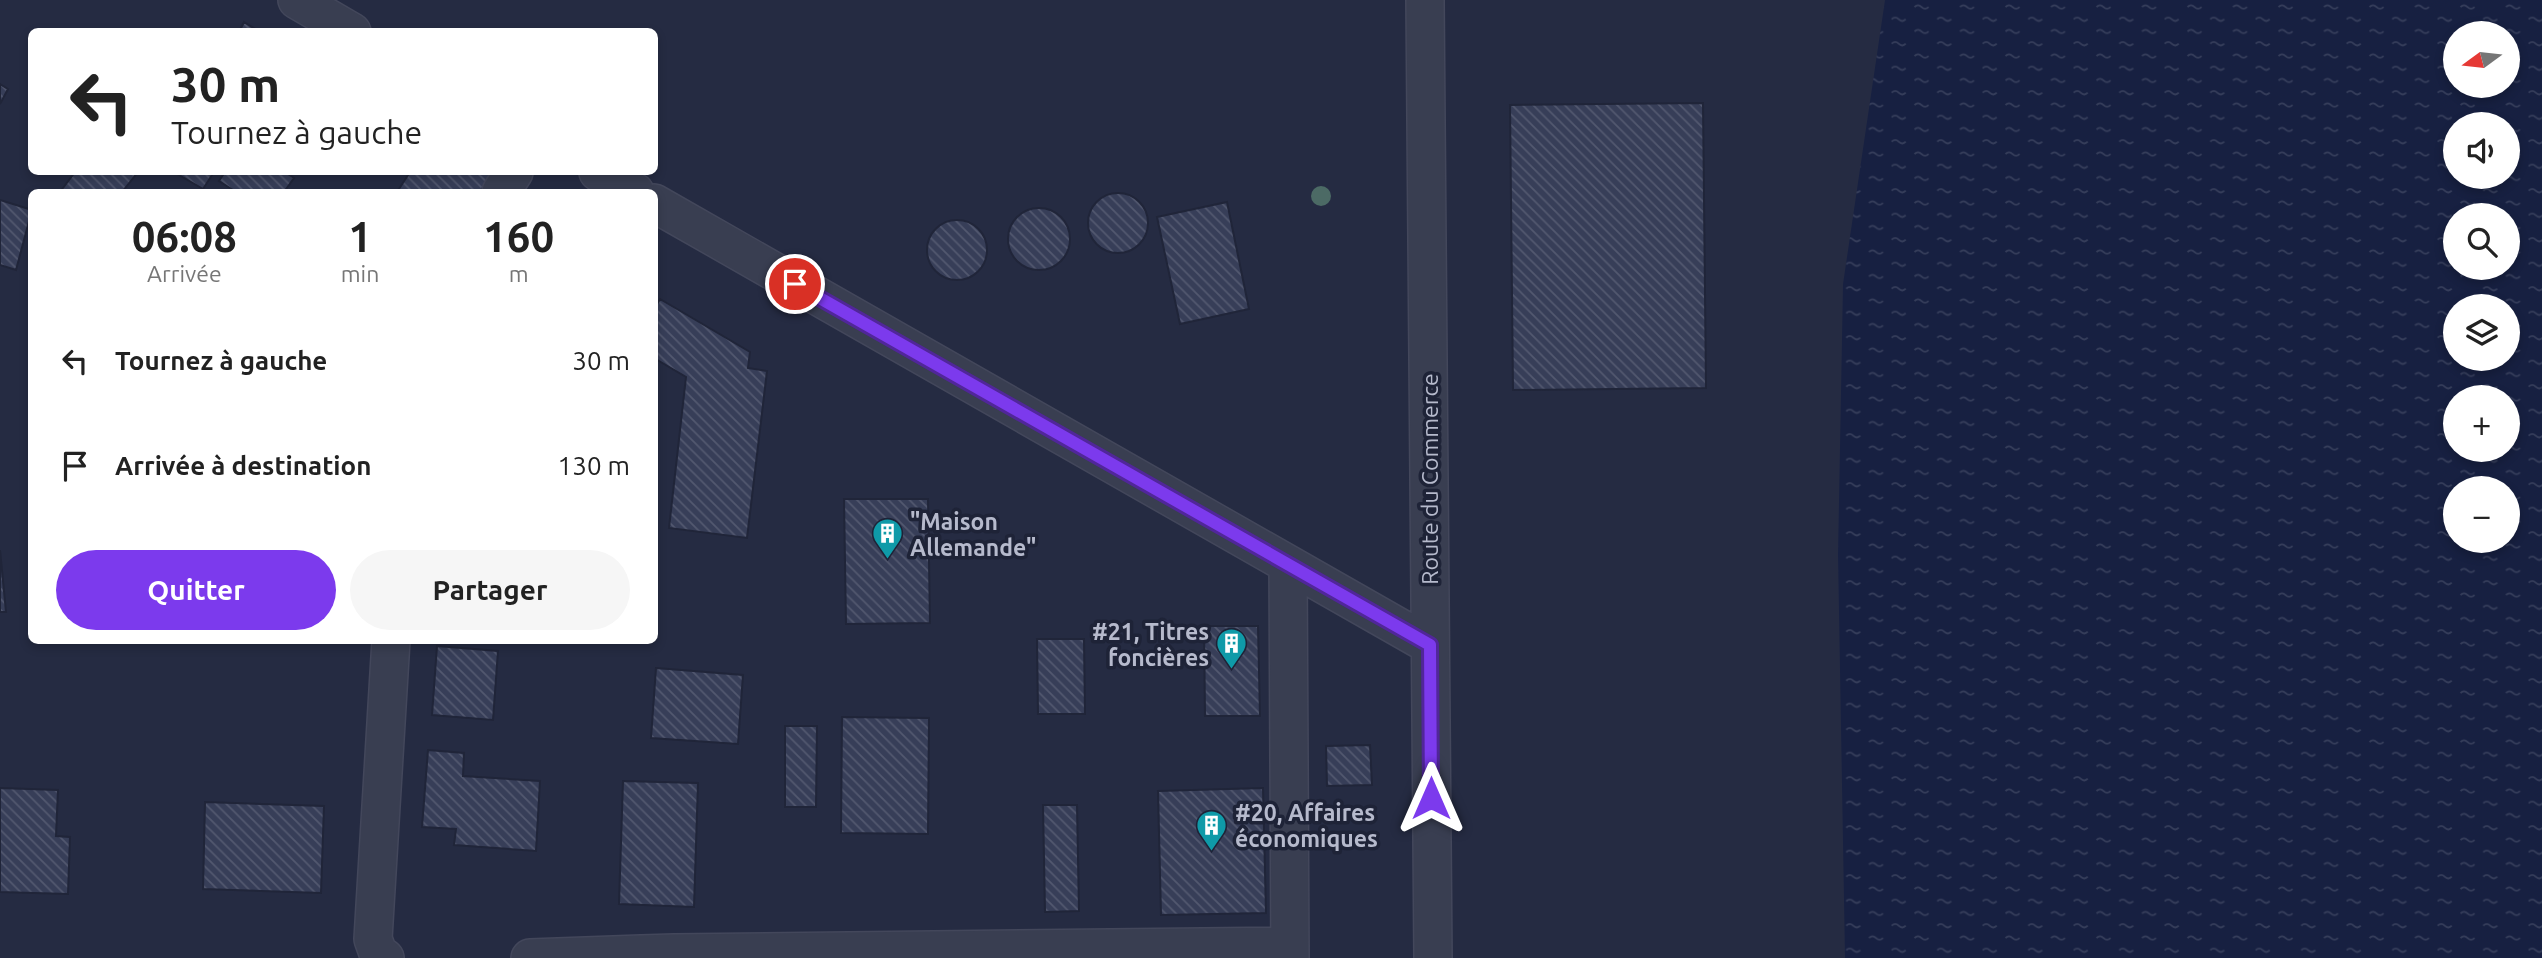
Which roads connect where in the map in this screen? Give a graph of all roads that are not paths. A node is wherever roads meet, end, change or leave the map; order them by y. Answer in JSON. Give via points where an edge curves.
{"nodes":[{"id":1,"x":297,"y":0,"type":"edge"},
{"id":2,"x":1425,"y":0,"type":"edge"},
{"id":3,"x":345,"y":28,"type":"edge"},
{"id":4,"x":604,"y":175,"type":"edge"},
{"id":5,"x":629,"y":189,"type":"edge"},
{"id":6,"x":658,"y":206,"type":"edge"},
{"id":7,"x":1288,"y":564,"type":"junction"},
{"id":8,"x":391,"y":644,"type":"edge"},
{"id":9,"x":1430,"y":645,"type":"junction"},
{"id":10,"x":1290,"y":952,"type":"edge"},
{"id":11,"x":641,"y":956,"type":"edge"},
{"id":12,"x":385,"y":958,"type":"edge"},
{"id":13,"x":530,"y":958,"type":"edge"},
{"id":14,"x":1433,"y":958,"type":"edge"}],
"edges":[{"from":1,"to":3,"type":"street"},
{"from":2,"to":9,"type":"street","name":"Route du Commerce"},
{"from":4,"to":5,"type":"street"},
{"from":6,"to":7,"type":"street"},
{"from":7,"to":9,"type":"street"},
{"from":7,"to":10,"type":"street"},
{"from":8,"to":12,"type":"street","via":[[373,939],[377,953]]},
{"from":9,"to":14,"type":"street","name":"Route du Commerce"},
{"from":10,"to":11,"type":"street"},
{"from":11,"to":13,"type":"street"}]}
